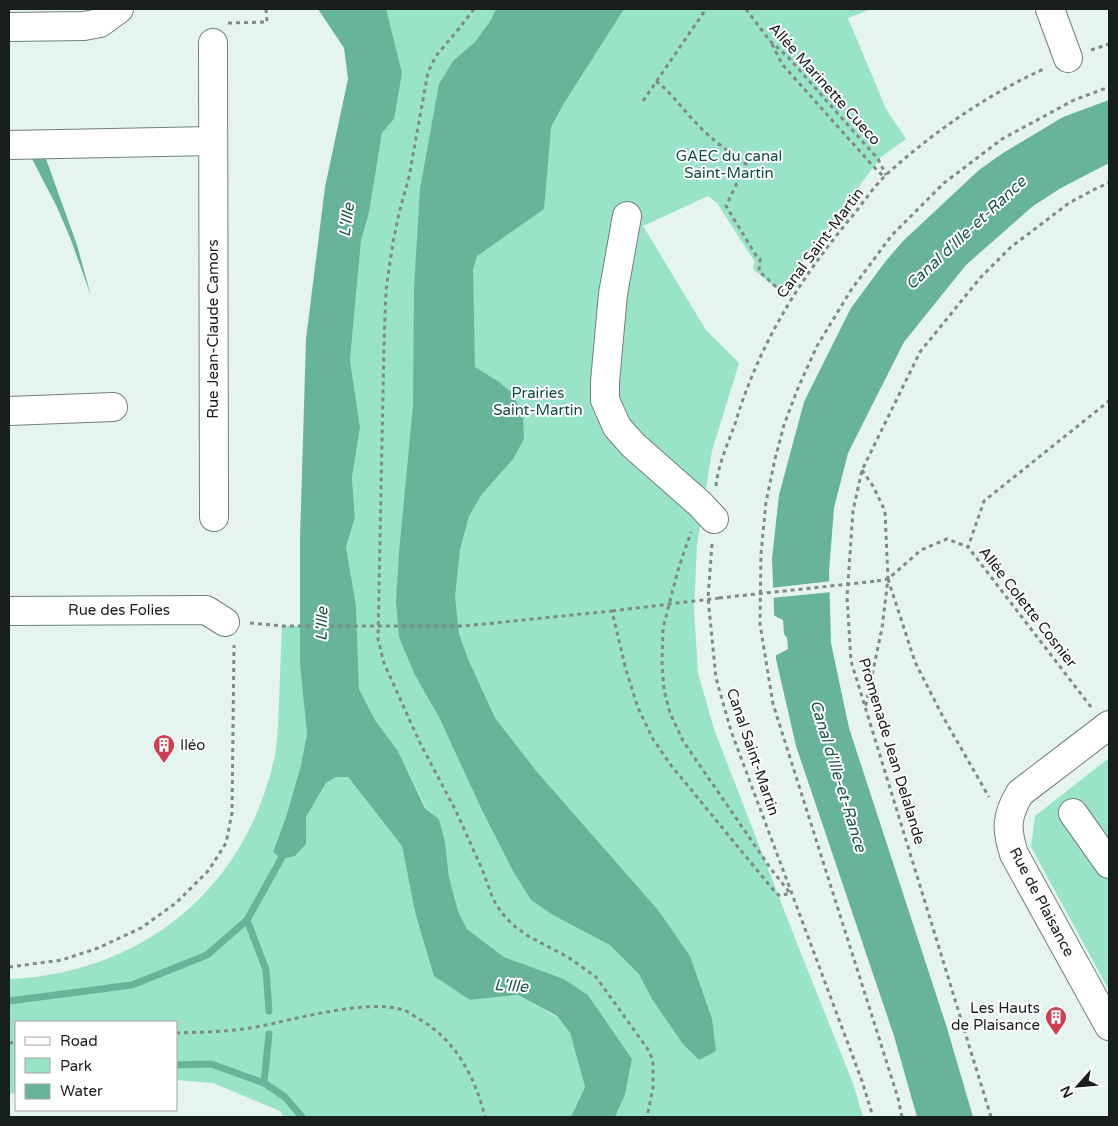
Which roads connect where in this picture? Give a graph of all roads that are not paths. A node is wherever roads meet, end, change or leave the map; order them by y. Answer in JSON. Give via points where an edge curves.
{"nodes":[{"id":1,"x":119,"y":9,"type":"edge"},
{"id":2,"x":1050,"y":9,"type":"edge"},
{"id":3,"x":9,"y":27,"type":"edge"},
{"id":4,"x":213,"y":43,"type":"dead end"},
{"id":5,"x":1068,"y":58,"type":"road end"},
{"id":6,"x":212,"y":141,"type":"junction"},
{"id":7,"x":9,"y":144,"type":"edge"},
{"id":8,"x":627,"y":216,"type":"dead end"},
{"id":9,"x":113,"y":407,"type":"dead end"},
{"id":10,"x":9,"y":411,"type":"edge"},
{"id":11,"x":707,"y":512,"type":"road end"},
{"id":12,"x":214,"y":517,"type":"dead end"},
{"id":13,"x":9,"y":611,"type":"edge"},
{"id":14,"x":226,"y":622,"type":"road end"},
{"id":15,"x":1108,"y":726,"type":"edge"},
{"id":16,"x":1073,"y":813,"type":"dead end"},
{"id":17,"x":1109,"y":864,"type":"edge"},
{"id":18,"x":1109,"y":1026,"type":"edge"}],
"edges":[{"from":1,"to":3,"type":"street","via":[[100,24]]},
{"from":2,"to":5,"type":"street"},
{"from":4,"to":6,"type":"street","name":"Rue Jean-Claude Camors"},
{"from":6,"to":7,"type":"street"},
{"from":6,"to":12,"type":"street","name":"Rue Jean-Claude Camors"},
{"from":8,"to":11,"type":"street","via":[[613,294],[605,400],[617,427]]},
{"from":9,"to":10,"type":"street"},
{"from":13,"to":14,"type":"street","name":"Rue des Folies","via":[[206,610]]},
{"from":15,"to":18,"type":"street","name":"Rue de Plaisance","via":[[1020,793],[1011,808],[1009,838],[1014,854]]},
{"from":16,"to":17,"type":"street"}]}
